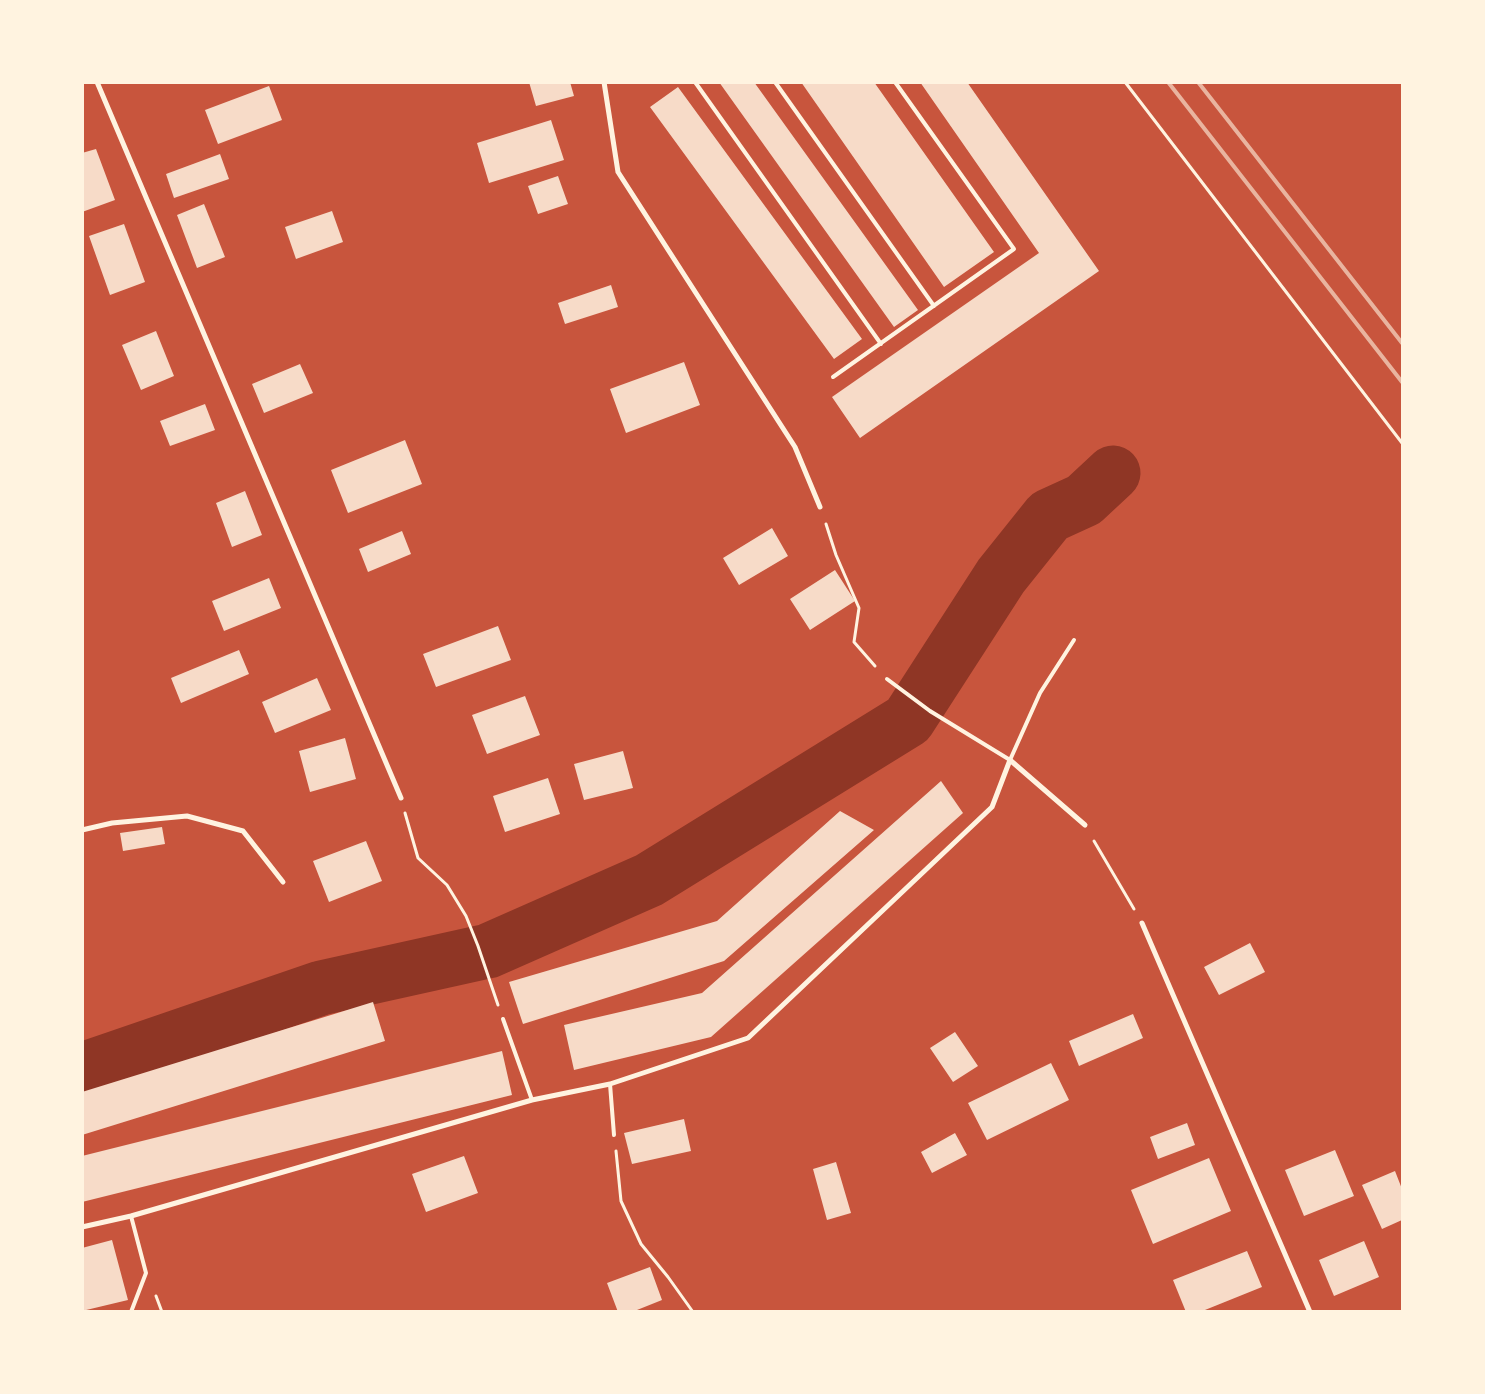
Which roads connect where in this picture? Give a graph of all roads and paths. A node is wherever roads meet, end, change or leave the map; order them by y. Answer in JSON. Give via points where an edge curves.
{"nodes":[{"id":1,"x":97,"y":82,"type":"edge"},
{"id":2,"x":604,"y":82,"type":"edge"},
{"id":3,"x":695,"y":82,"type":"edge"},
{"id":4,"x":775,"y":82,"type":"edge"},
{"id":5,"x":896,"y":82,"type":"edge"},
{"id":6,"x":1125,"y":82,"type":"edge"},
{"id":7,"x":934,"y":306,"type":"junction"},
{"id":8,"x":881,"y":344,"type":"junction"},
{"id":9,"x":833,"y":377,"type":"dead end"},
{"id":10,"x":1402,"y":443,"type":"edge"},
{"id":11,"x":820,"y":507,"type":"joint"},
{"id":12,"x":1074,"y":640,"type":"dead end"},
{"id":13,"x":887,"y":680,"type":"joint"},
{"id":14,"x":1010,"y":760,"type":"junction"},
{"id":15,"x":401,"y":798,"type":"dead end"},
{"id":16,"x":407,"y":821,"type":"dead end"},
{"id":17,"x":1085,"y":825,"type":"joint"},
{"id":18,"x":82,"y":830,"type":"edge"},
{"id":19,"x":283,"y":882,"type":"dead end"},
{"id":20,"x":1142,"y":923,"type":"joint"},
{"id":21,"x":503,"y":1019,"type":"joint"},
{"id":22,"x":610,"y":1084,"type":"junction"},
{"id":23,"x":532,"y":1100,"type":"junction"},
{"id":24,"x":614,"y":1135,"type":"joint"},
{"id":25,"x":130,"y":1216,"type":"junction"},
{"id":26,"x":82,"y":1227,"type":"edge"},
{"id":27,"x":131,"y":1312,"type":"edge"},
{"id":28,"x":693,"y":1312,"type":"edge"},
{"id":29,"x":1310,"y":1312,"type":"edge"}],
"edges":[{"from":1,"to":15,"type":"street"},
{"from":2,"to":11,"type":"street","via":[[618,172],[795,447]]},
{"from":3,"to":8,"type":"lane"},
{"from":4,"to":7,"type":"lane"},
{"from":5,"to":7,"type":"lane","via":[[1014,249]]},
{"from":6,"to":10,"type":"path"},
{"from":7,"to":8,"type":"lane"},
{"from":8,"to":9,"type":"lane"},
{"from":11,"to":13,"type":"path","via":[[859,608],[854,642]]},
{"from":12,"to":14,"type":"lane","via":[[1040,693]]},
{"from":13,"to":14,"type":"lane","via":[[916,702]]},
{"from":14,"to":17,"type":"street"},
{"from":14,"to":22,"type":"street","via":[[992,807],[748,1038]]},
{"from":16,"to":21,"type":"path","via":[[418,858],[447,885],[466,916]]},
{"from":17,"to":20,"type":"path"},
{"from":18,"to":19,"type":"street","via":[[112,823],[187,816],[243,831]]},
{"from":20,"to":29,"type":"street"},
{"from":21,"to":23,"type":"lane"},
{"from":22,"to":23,"type":"street"},
{"from":22,"to":24,"type":"lane"},
{"from":23,"to":25,"type":"street"},
{"from":24,"to":28,"type":"path","via":[[621,1200],[625,1209],[641,1244]]},
{"from":25,"to":26,"type":"street"},
{"from":25,"to":27,"type":"lane","via":[[146,1273]]}]}
